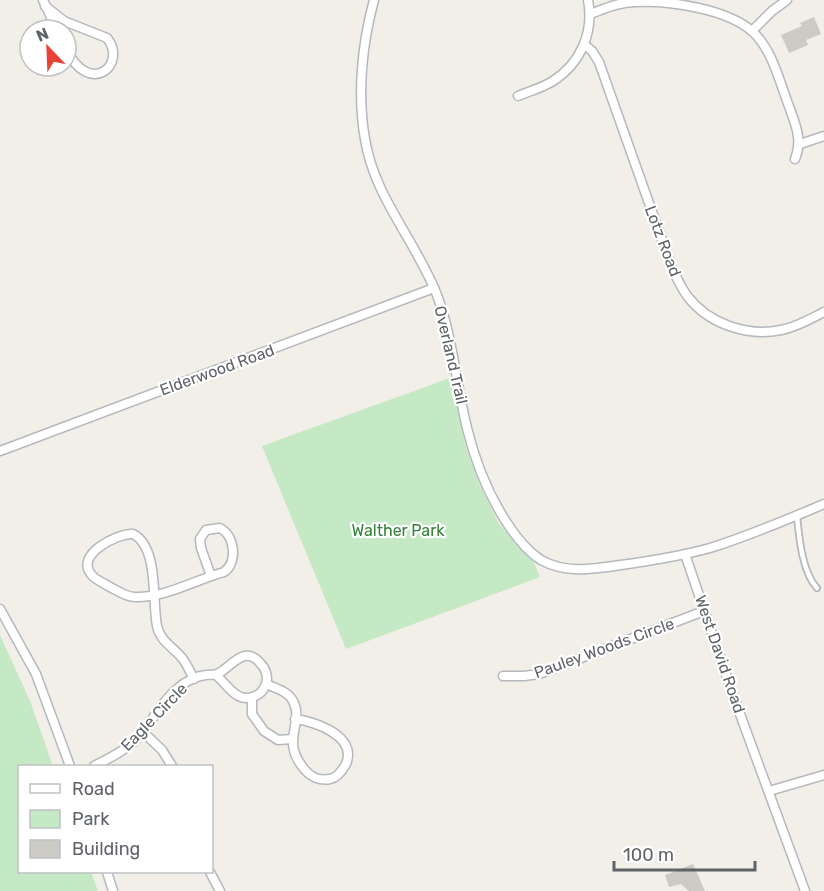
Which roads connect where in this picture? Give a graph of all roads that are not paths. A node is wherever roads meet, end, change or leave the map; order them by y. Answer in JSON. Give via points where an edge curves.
{"nodes":[{"id":1,"x":374,"y":0,"type":"edge"},
{"id":2,"x":588,"y":0,"type":"edge"},
{"id":3,"x":787,"y":0,"type":"edge"},
{"id":4,"x":44,"y":3,"type":"edge"},
{"id":5,"x":590,"y":14,"type":"junction"},
{"id":6,"x":51,"y":18,"type":"edge"},
{"id":7,"x":61,"y":18,"type":"edge"},
{"id":8,"x":78,"y":26,"type":"edge"},
{"id":9,"x":752,"y":31,"type":"junction"},
{"id":10,"x":585,"y":45,"type":"junction"},
{"id":11,"x":78,"y":68,"type":"edge"},
{"id":12,"x":518,"y":96,"type":"dead end"},
{"id":13,"x":824,"y":136,"type":"edge"},
{"id":14,"x":800,"y":144,"type":"junction"},
{"id":15,"x":795,"y":159,"type":"dead end"},
{"id":16,"x":434,"y":288,"type":"junction"},
{"id":17,"x":824,"y":312,"type":"edge"},
{"id":18,"x":0,"y":451,"type":"edge"},
{"id":19,"x":824,"y":504,"type":"edge"},
{"id":20,"x":797,"y":516,"type":"junction"},
{"id":21,"x":685,"y":554,"type":"junction"},
{"id":22,"x":211,"y":576,"type":"junction"},
{"id":23,"x":817,"y":588,"type":"dead end"},
{"id":24,"x":154,"y":596,"type":"junction"},
{"id":25,"x":0,"y":609,"type":"edge"},
{"id":26,"x":704,"y":611,"type":"junction"},
{"id":27,"x":216,"y":675,"type":"junction"},
{"id":28,"x":503,"y":676,"type":"dead end"},
{"id":29,"x":194,"y":679,"type":"junction"},
{"id":30,"x":266,"y":684,"type":"junction"},
{"id":31,"x":252,"y":697,"type":"junction"},
{"id":32,"x":295,"y":719,"type":"junction"},
{"id":33,"x":143,"y":732,"type":"junction"},
{"id":34,"x":292,"y":739,"type":"junction"},
{"id":35,"x":70,"y":765,"type":"edge"},
{"id":36,"x":96,"y":765,"type":"edge"},
{"id":37,"x":171,"y":765,"type":"edge"},
{"id":38,"x":824,"y":775,"type":"edge"},
{"id":39,"x":769,"y":791,"type":"junction"},
{"id":40,"x":107,"y":873,"type":"edge"},
{"id":41,"x":211,"y":873,"type":"edge"},
{"id":42,"x":113,"y":891,"type":"edge"},
{"id":43,"x":220,"y":891,"type":"edge"},
{"id":44,"x":804,"y":891,"type":"edge"}],
"edges":[{"from":1,"to":16,"type":"street","name":"Overland Trail","via":[[362,72],[366,147],[380,189]]},
{"from":2,"to":5,"type":"street"},
{"from":3,"to":9,"type":"street"},
{"from":4,"to":6,"type":"street"},
{"from":4,"to":7,"type":"street"},
{"from":5,"to":9,"type":"street","via":[[634,2],[662,3],[718,14]]},
{"from":5,"to":10,"type":"street"},
{"from":8,"to":11,"type":"street","via":[[107,38],[114,57],[99,73],[87,74]]},
{"from":9,"to":14,"type":"street","via":[[777,73]]},
{"from":10,"to":12,"type":"street","via":[[560,76]]},
{"from":10,"to":17,"type":"street","name":"Lotz Road","via":[[599,62],[672,268],[692,302],[724,324],[758,332],[792,327]]},
{"from":13,"to":14,"type":"street"},
{"from":14,"to":15,"type":"street"},
{"from":16,"to":18,"type":"street","name":"Elderwood Road"},
{"from":16,"to":21,"type":"street","name":"Overland Trail","via":[[478,466],[502,515],[526,548],[540,560],[578,570]]},
{"from":19,"to":20,"type":"street"},
{"from":20,"to":21,"type":"street"},
{"from":20,"to":23,"type":"lane","via":[[801,549]]},
{"from":21,"to":26,"type":"street","name":"West David Road"},
{"from":22,"to":22,"type":"street","via":[[226,570],[232,561],[229,534],[220,528],[206,530],[200,539]]},
{"from":22,"to":24,"type":"street"},
{"from":24,"to":24,"type":"street","via":[[123,595],[92,576],[87,561],[116,536],[137,537],[153,573]]},
{"from":24,"to":29,"type":"street","via":[[160,635]]},
{"from":25,"to":35,"type":"street","via":[[36,674]]},
{"from":26,"to":28,"type":"street","name":"Pauley Woods Circle","via":[[539,674]]},
{"from":26,"to":39,"type":"street","name":"West David Road"},
{"from":27,"to":29,"type":"street","name":"Eagle Circle"},
{"from":27,"to":30,"type":"street","name":"Eagle Circle","via":[[237,658],[252,657],[263,666]]},
{"from":27,"to":31,"type":"street","via":[[239,697]]},
{"from":29,"to":33,"type":"street","name":"Eagle Circle","via":[[177,688]]},
{"from":30,"to":31,"type":"street"},
{"from":30,"to":32,"type":"street","via":[[291,697]]},
{"from":31,"to":34,"type":"street","via":[[252,714],[264,731],[278,740]]},
{"from":32,"to":34,"type":"street"},
{"from":32,"to":34,"type":"street","via":[[319,723],[333,732],[346,748],[348,758],[334,778],[317,778],[296,758]]},
{"from":33,"to":36,"type":"street","name":"Eagle Circle"},
{"from":33,"to":37,"type":"street"},
{"from":38,"to":39,"type":"street"},
{"from":39,"to":44,"type":"street","name":"West David Road"},
{"from":40,"to":42,"type":"street"},
{"from":41,"to":43,"type":"street"}]}
